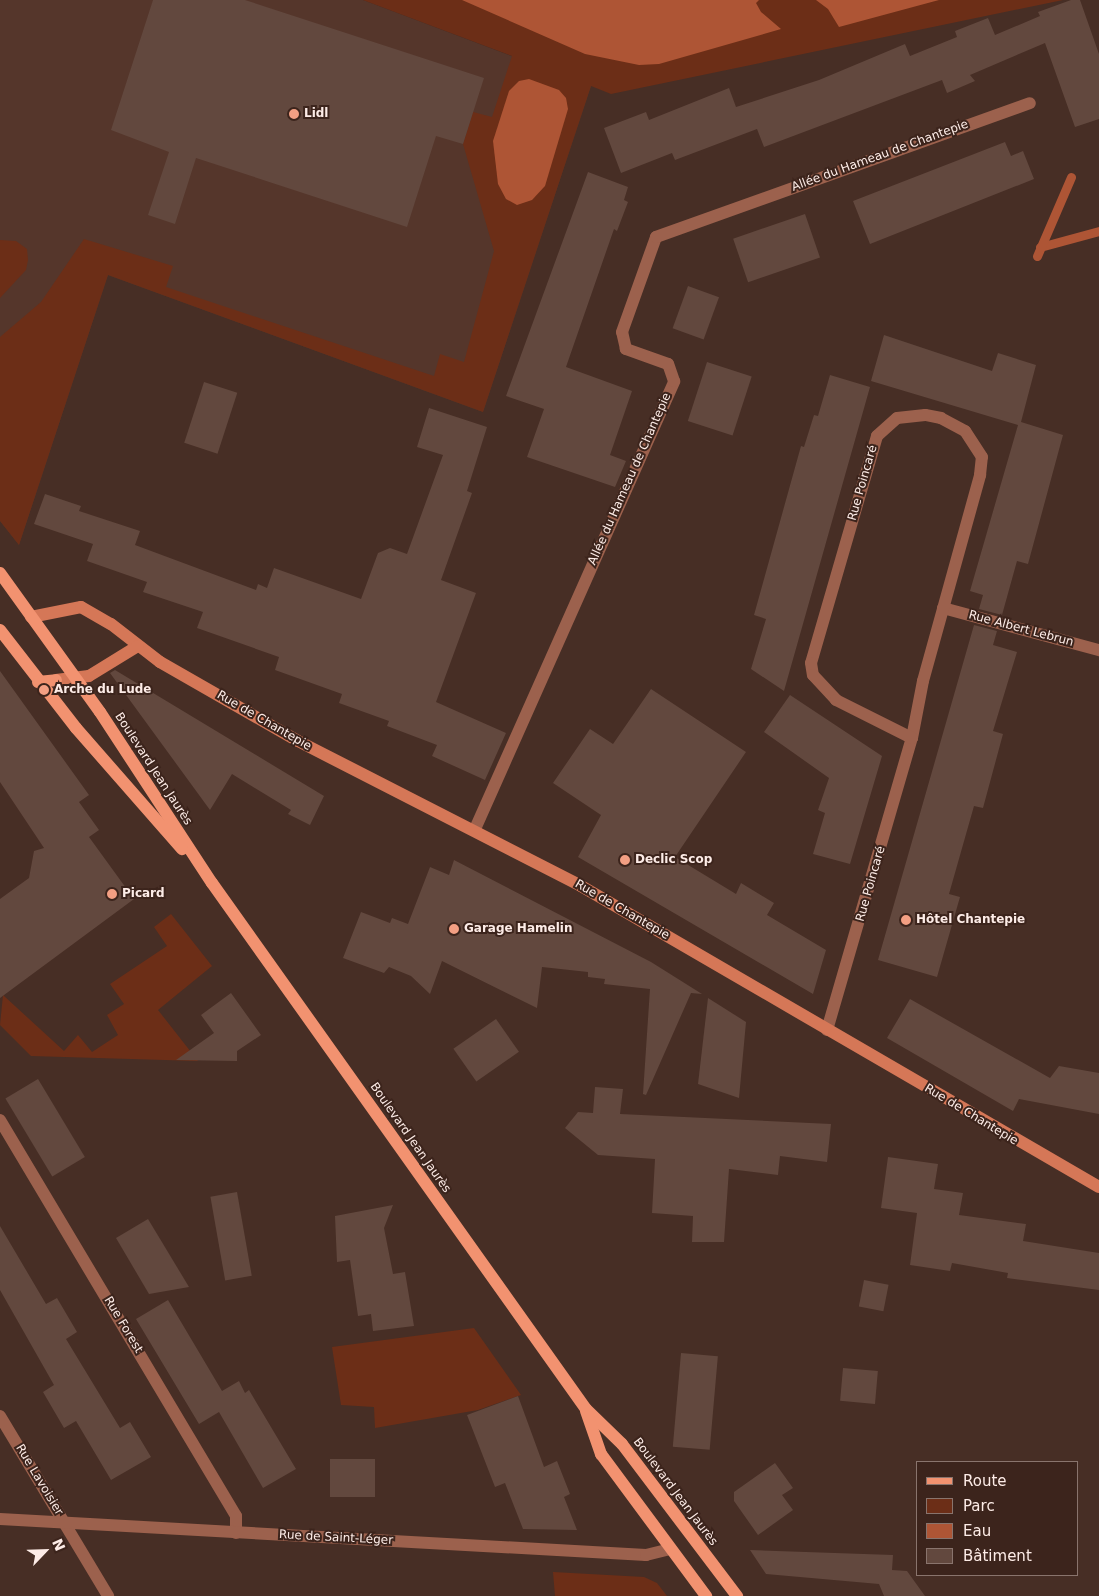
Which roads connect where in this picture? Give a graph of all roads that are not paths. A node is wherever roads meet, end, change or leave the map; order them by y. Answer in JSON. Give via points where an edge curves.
{"nodes":[{"id":1,"x":1030,"y":103,"type":"dead end"},
{"id":2,"x":0,"y":573,"type":"edge"},
{"id":3,"x":942,"y":608,"type":"junction"},
{"id":4,"x":31,"y":617,"type":"junction"},
{"id":5,"x":0,"y":630,"type":"edge"},
{"id":6,"x":138,"y":646,"type":"junction"},
{"id":7,"x":1099,"y":650,"type":"edge"},
{"id":8,"x":76,"y":678,"type":"junction"},
{"id":9,"x":56,"y":680,"type":"joint"},
{"id":10,"x":38,"y":682,"type":"junction"},
{"id":11,"x":912,"y":738,"type":"junction"},
{"id":12,"x":475,"y":830,"type":"junction"},
{"id":13,"x":212,"y":883,"type":"junction"},
{"id":14,"x":828,"y":1030,"type":"junction"},
{"id":15,"x":0,"y":1120,"type":"edge"},
{"id":16,"x":1099,"y":1188,"type":"edge"},
{"id":17,"x":586,"y":1409,"type":"junction"},
{"id":18,"x":0,"y":1416,"type":"edge"},
{"id":19,"x":0,"y":1519,"type":"edge"},
{"id":20,"x":64,"y":1524,"type":"junction"},
{"id":21,"x":236,"y":1532,"type":"junction"},
{"id":22,"x":670,"y":1549,"type":"junction"},
{"id":23,"x":108,"y":1596,"type":"edge"},
{"id":24,"x":706,"y":1596,"type":"edge"},
{"id":25,"x":736,"y":1596,"type":"edge"}],
"edges":[{"from":1,"to":12,"type":"street","name":"Allée du Hameau de Chantepie","via":[[656,237],[622,332],[626,349],[668,364],[674,381]]},
{"from":2,"to":4,"type":"main road","name":"Boulevard Jean Jaurès"},
{"from":3,"to":7,"type":"street","name":"Rue Albert Lebrun"},
{"from":3,"to":11,"type":"street","name":"Rue Poincaré"},
{"from":3,"to":11,"type":"street","name":"Rue Poincaré","via":[[982,457],[965,432],[942,418],[925,415],[897,418],[877,436],[811,663],[813,675],[836,700]]},
{"from":4,"to":6,"type":"street","name":"Rue de Chantepie","via":[[81,607]]},
{"from":4,"to":8,"type":"main road","name":"Boulevard Jean Jaurès"},
{"from":5,"to":10,"type":"main road","name":"Boulevard Jean Jaurès"},
{"from":6,"to":8,"type":"street","via":[[89,676]]},
{"from":6,"to":12,"type":"street","name":"Rue de Chantepie","via":[[298,741]]},
{"from":8,"to":9,"type":"street"},
{"from":8,"to":13,"type":"main road","name":"Boulevard Jean Jaurès"},
{"from":9,"to":10,"type":"main road"},
{"from":10,"to":13,"type":"main road","name":"Boulevard Jean Jaurès"},
{"from":11,"to":14,"type":"street","name":"Rue Poincaré"},
{"from":12,"to":14,"type":"street","name":"Rue de Chantepie"},
{"from":13,"to":17,"type":"main road","name":"Boulevard Jean Jaurès"},
{"from":14,"to":16,"type":"street","name":"Rue de Chantepie"},
{"from":15,"to":21,"type":"street","name":"Rue Forest","via":[[236,1516]]},
{"from":17,"to":22,"type":"main road","name":"Boulevard Jean Jaurès","via":[[601,1454]]},
{"from":17,"to":25,"type":"main road","name":"Boulevard Jean Jaurès","via":[[622,1444]]},
{"from":18,"to":20,"type":"street","name":"Rue Lavoisier"},
{"from":19,"to":20,"type":"street","name":"Rue de Saint-Léger"},
{"from":20,"to":21,"type":"street","name":"Rue de Saint-Léger"},
{"from":20,"to":23,"type":"street","name":"Rue Lavoisier"},
{"from":21,"to":22,"type":"street","name":"Rue de Saint-Léger","via":[[646,1556]]},
{"from":22,"to":24,"type":"main road","name":"Boulevard Jean Jaurès"}]}
